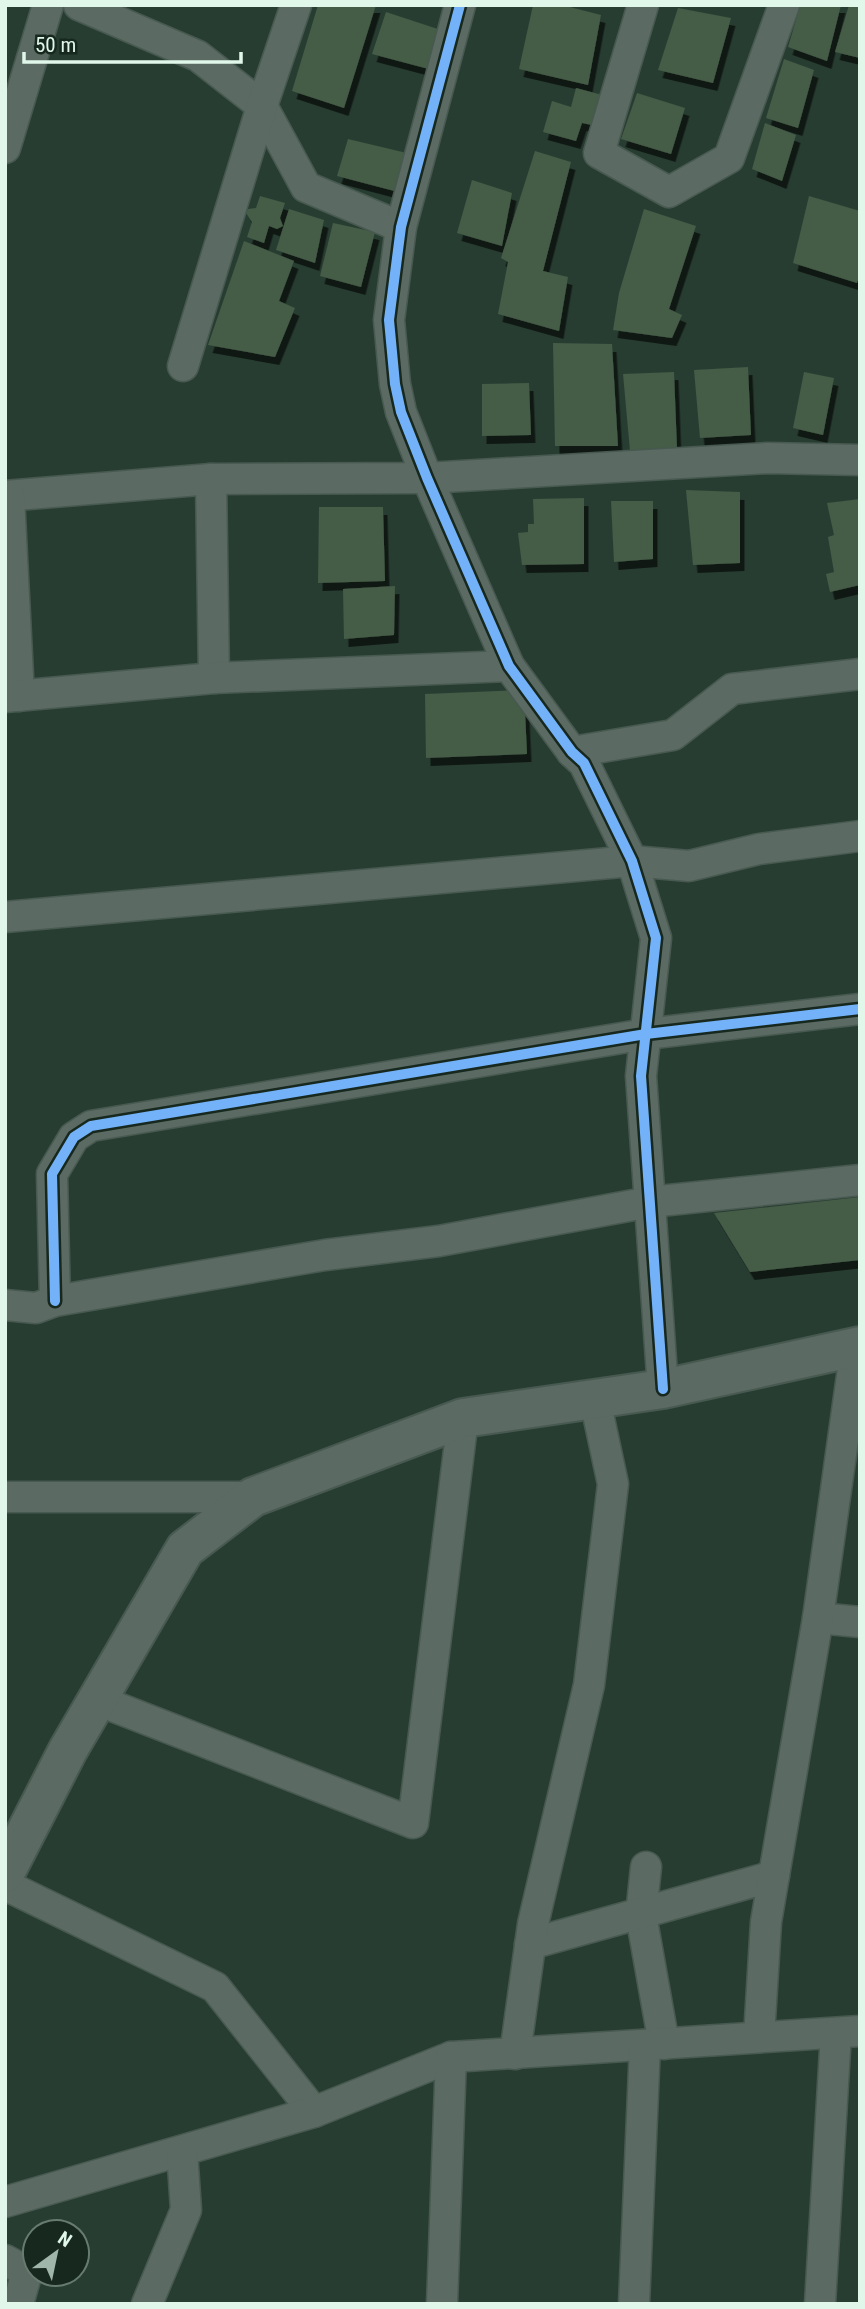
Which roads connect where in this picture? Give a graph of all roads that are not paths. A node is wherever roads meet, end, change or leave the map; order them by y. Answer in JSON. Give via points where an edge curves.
{"nodes":[{"id":1,"x":48,"y":5,"type":"edge"},
{"id":2,"x":79,"y":5,"type":"edge"},
{"id":3,"x":296,"y":5,"type":"edge"},
{"id":4,"x":460,"y":5,"type":"edge"},
{"id":5,"x":643,"y":5,"type":"edge"},
{"id":6,"x":784,"y":5,"type":"edge"},
{"id":7,"x":262,"y":106,"type":"junction"},
{"id":8,"x":5,"y":148,"type":"edge"},
{"id":9,"x":401,"y":227,"type":"junction"},
{"id":10,"x":183,"y":366,"type":"dead end"},
{"id":11,"x":860,"y":460,"type":"edge"},
{"id":12,"x":427,"y":478,"type":"junction"},
{"id":13,"x":211,"y":479,"type":"junction"},
{"id":14,"x":7,"y":496,"type":"edge"},
{"id":15,"x":509,"y":666,"type":"junction"},
{"id":16,"x":860,"y":674,"type":"edge"},
{"id":17,"x":214,"y":678,"type":"junction"},
{"id":18,"x":12,"y":697,"type":"edge"},
{"id":19,"x":572,"y":751,"type":"junction"},
{"id":20,"x":860,"y":836,"type":"edge"},
{"id":21,"x":632,"y":861,"type":"junction"},
{"id":22,"x":5,"y":917,"type":"edge"},
{"id":23,"x":860,"y":1009,"type":"edge"},
{"id":24,"x":646,"y":1034,"type":"junction"},
{"id":25,"x":860,"y":1180,"type":"edge"},
{"id":26,"x":650,"y":1202,"type":"junction"},
{"id":27,"x":55,"y":1301,"type":"junction"},
{"id":28,"x":5,"y":1305,"type":"edge"},
{"id":29,"x":858,"y":1346,"type":"edge"},
{"id":30,"x":663,"y":1389,"type":"junction"},
{"id":31,"x":596,"y":1399,"type":"junction"},
{"id":32,"x":463,"y":1418,"type":"junction"},
{"id":33,"x":5,"y":1497,"type":"edge"},
{"id":34,"x":253,"y":1497,"type":"junction"},
{"id":35,"x":818,"y":1618,"type":"junction"},
{"id":36,"x":860,"y":1622,"type":"edge"},
{"id":37,"x":97,"y":1700,"type":"junction"},
{"id":38,"x":646,"y":1867,"type":"dead end"},
{"id":39,"x":5,"y":1873,"type":"edge"},
{"id":40,"x":774,"y":1876,"type":"junction"},
{"id":41,"x":5,"y":1885,"type":"edge"},
{"id":42,"x":641,"y":1915,"type":"junction"},
{"id":43,"x":530,"y":1944,"type":"junction"},
{"id":44,"x":848,"y":2032,"type":"edge"},
{"id":45,"x":759,"y":2037,"type":"junction"},
{"id":46,"x":655,"y":2044,"type":"junction"},
{"id":47,"x":515,"y":2054,"type":"junction"},
{"id":48,"x":451,"y":2057,"type":"junction"},
{"id":49,"x":314,"y":2112,"type":"junction"},
{"id":50,"x":182,"y":2151,"type":"junction"},
{"id":51,"x":5,"y":2202,"type":"edge"},
{"id":52,"x":5,"y":2260,"type":"edge"},
{"id":53,"x":18,"y":2304,"type":"edge"},
{"id":54,"x":147,"y":2304,"type":"edge"},
{"id":55,"x":442,"y":2304,"type":"edge"},
{"id":56,"x":634,"y":2304,"type":"edge"},
{"id":57,"x":820,"y":2304,"type":"edge"}],
"edges":[{"from":1,"to":8,"type":"street"},
{"from":2,"to":7,"type":"street","via":[[198,56]]},
{"from":3,"to":7,"type":"street"},
{"from":4,"to":9,"type":"street"},
{"from":5,"to":6,"type":"street","via":[[599,153],[669,192],[729,158]]},
{"from":7,"to":9,"type":"street","via":[[306,187]]},
{"from":7,"to":10,"type":"street"},
{"from":9,"to":12,"type":"street","via":[[391,288],[391,353],[401,412]]},
{"from":11,"to":12,"type":"street","via":[[768,458]]},
{"from":12,"to":13,"type":"street"},
{"from":12,"to":15,"type":"street"},
{"from":13,"to":14,"type":"street"},
{"from":13,"to":17,"type":"street"},
{"from":14,"to":18,"type":"street"},
{"from":15,"to":17,"type":"street"},
{"from":15,"to":19,"type":"street"},
{"from":16,"to":19,"type":"street","via":[[732,689],[673,735]]},
{"from":17,"to":18,"type":"street"},
{"from":19,"to":21,"type":"street","via":[[584,762]]},
{"from":20,"to":21,"type":"street","via":[[760,849],[689,866]]},
{"from":21,"to":22,"type":"street"},
{"from":21,"to":24,"type":"street","via":[[656,938]]},
{"from":23,"to":24,"type":"street"},
{"from":24,"to":26,"type":"street","via":[[641,1076]]},
{"from":24,"to":27,"type":"street","via":[[91,1126],[74,1137],[52,1174]]},
{"from":25,"to":26,"type":"street"},
{"from":26,"to":27,"type":"street","via":[[439,1241],[325,1255]]},
{"from":26,"to":30,"type":"street"},
{"from":27,"to":28,"type":"street","via":[[36,1308]]},
{"from":29,"to":30,"type":"main road"},
{"from":29,"to":35,"type":"street"},
{"from":30,"to":31,"type":"main road"},
{"from":31,"to":32,"type":"main road"},
{"from":31,"to":43,"type":"street","via":[[613,1484],[589,1685]]},
{"from":32,"to":34,"type":"main road"},
{"from":32,"to":37,"type":"street","via":[[413,1824]]},
{"from":33,"to":34,"type":"street"},
{"from":34,"to":37,"type":"main road","via":[[185,1549]]},
{"from":35,"to":36,"type":"street"},
{"from":35,"to":40,"type":"street"},
{"from":37,"to":39,"type":"main road"},
{"from":38,"to":42,"type":"street"},
{"from":40,"to":42,"type":"street"},
{"from":40,"to":45,"type":"street","via":[[766,1922]]},
{"from":41,"to":49,"type":"street","via":[[215,1987]]},
{"from":42,"to":43,"type":"street"},
{"from":42,"to":46,"type":"street"},
{"from":43,"to":47,"type":"street"},
{"from":44,"to":45,"type":"street"},
{"from":44,"to":57,"type":"street"},
{"from":45,"to":46,"type":"street"},
{"from":46,"to":47,"type":"street"},
{"from":46,"to":56,"type":"street"},
{"from":47,"to":48,"type":"street"},
{"from":48,"to":49,"type":"street"},
{"from":48,"to":55,"type":"street"},
{"from":49,"to":50,"type":"street"},
{"from":50,"to":51,"type":"street"},
{"from":50,"to":54,"type":"street","via":[[186,2210]]},
{"from":52,"to":53,"type":"street","via":[[27,2272]]}]}
